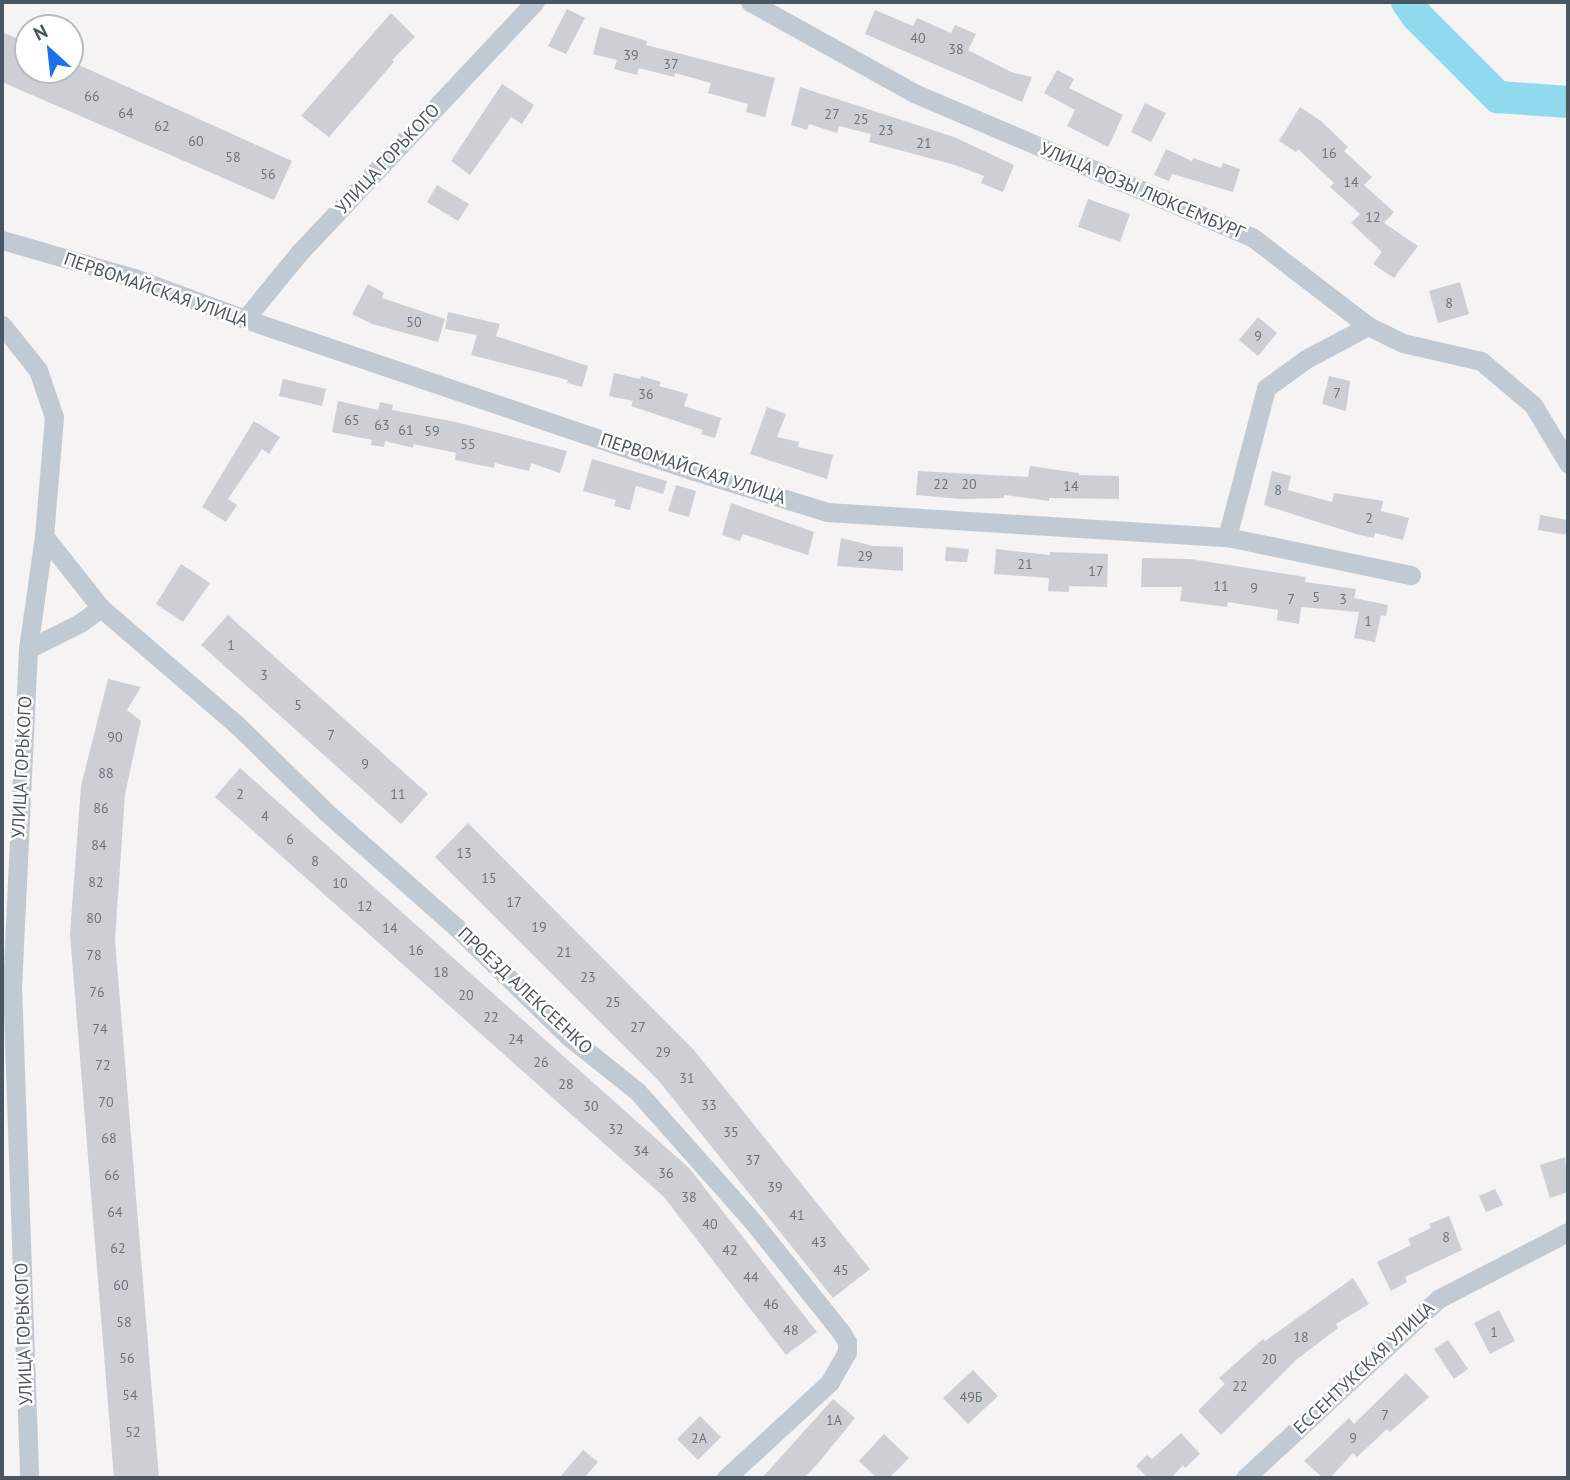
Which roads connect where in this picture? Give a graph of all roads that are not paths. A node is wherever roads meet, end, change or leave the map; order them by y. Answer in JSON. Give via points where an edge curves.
{"nodes":[{"id":1,"x":535,"y":2,"type":"edge"},
{"id":2,"x":750,"y":2,"type":"edge"},
{"id":3,"x":2,"y":240,"type":"edge"},
{"id":4,"x":245,"y":319,"type":"junction"},
{"id":5,"x":2,"y":325,"type":"edge"},
{"id":6,"x":1368,"y":326,"type":"junction"},
{"id":7,"x":1568,"y":463,"type":"edge"},
{"id":8,"x":44,"y":536,"type":"junction"},
{"id":9,"x":1227,"y":537,"type":"junction"},
{"id":10,"x":1411,"y":575,"type":"dead end"},
{"id":11,"x":101,"y":608,"type":"junction"},
{"id":12,"x":28,"y":649,"type":"junction"},
{"id":13,"x":1568,"y":1232,"type":"edge"},
{"id":14,"x":29,"y":1478,"type":"edge"},
{"id":15,"x":726,"y":1478,"type":"edge"},
{"id":16,"x":1245,"y":1478,"type":"edge"}],
"edges":[{"from":1,"to":4,"type":"street","name":"УЛИЦА ГОРЬКОГО","via":[[299,253]]},
{"from":2,"to":6,"type":"street","name":"УЛИЦА РОЗЫ ЛЮКСЕМБУРГ","via":[[914,93],[1252,237]]},
{"from":3,"to":4,"type":"street","name":"ПЕРВОМАЙСКАЯ УЛИЦА","via":[[134,278]]},
{"from":4,"to":9,"type":"street","name":"ПЕРВОМАЙСКАЯ УЛИЦА","via":[[827,512]]},
{"from":5,"to":8,"type":"street","name":"УЛИЦА ГОРЬКОГО","via":[[38,370],[54,417]]},
{"from":6,"to":7,"type":"street","name":"УЛИЦА РОЗЫ ЛЮКСЕМБУРГ","via":[[1404,343],[1481,361],[1533,405]]},
{"from":6,"to":9,"type":"street","via":[[1306,359],[1266,388]]},
{"from":8,"to":11,"type":"street","name":"ПРОЕЗД АЛЕКСЕЕНКО"},
{"from":8,"to":12,"type":"street","name":"УЛИЦА ГОРЬКОГО"},
{"from":9,"to":10,"type":"street","name":"ПЕРВОМАЙСКАЯ УЛИЦА"},
{"from":11,"to":12,"type":"street"},
{"from":11,"to":15,"type":"street","name":"ПРОЕЗД АЛЕКСЕЕНКО","via":[[238,726],[568,1036],[637,1091],[737,1203],[841,1332],[847,1352],[830,1382]]},
{"from":12,"to":14,"type":"street","name":"УЛИЦА ГОРЬКОГО","via":[[12,985]]},
{"from":13,"to":16,"type":"street","name":"ЕССЕНТУКСКАЯ УЛИЦА","via":[[1438,1300]]}]}
